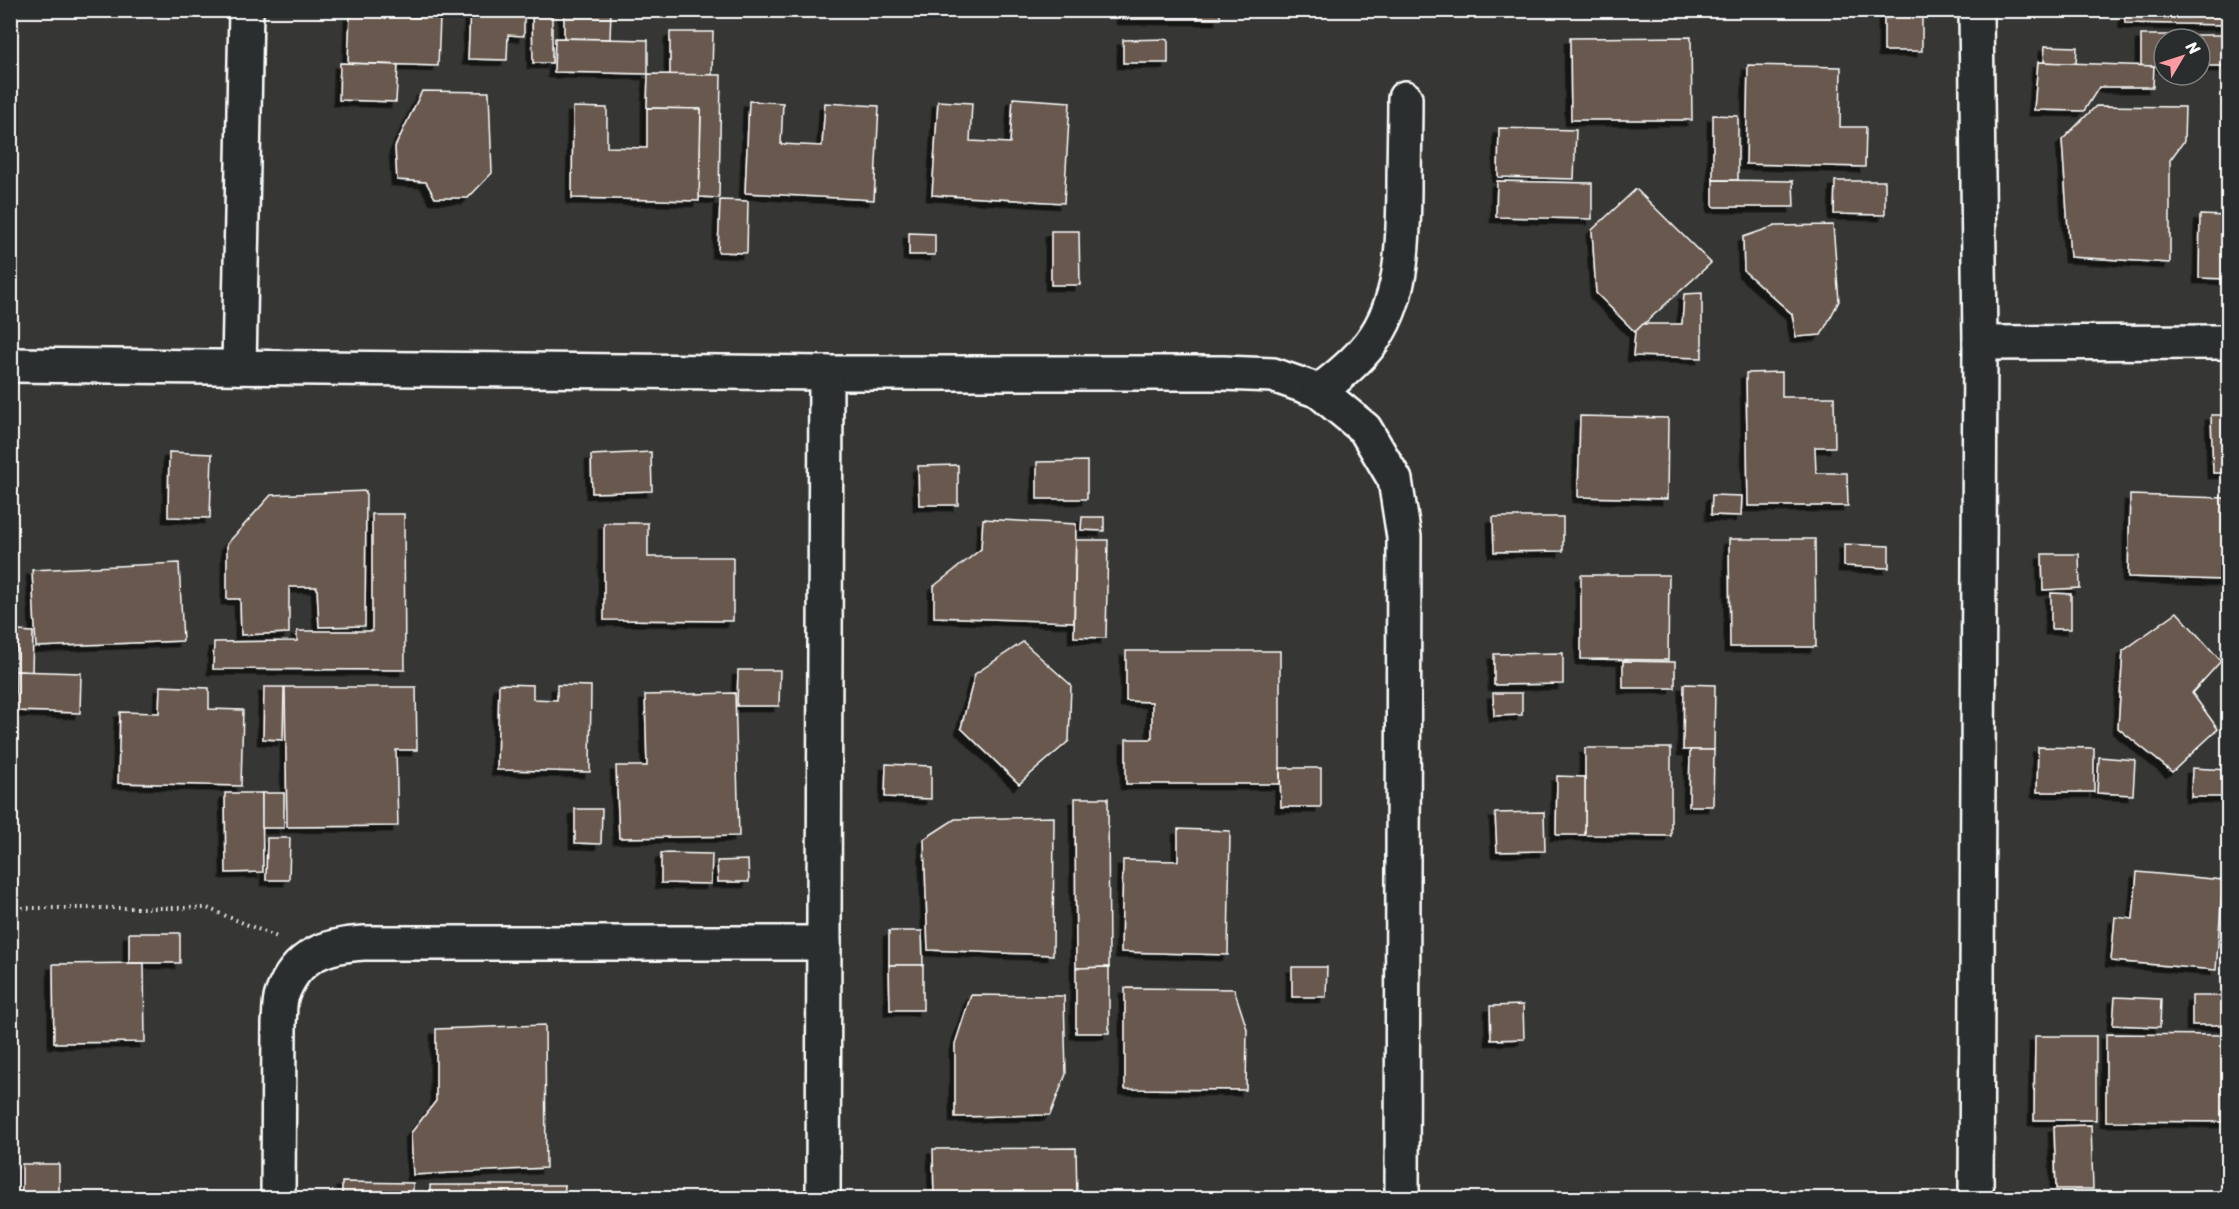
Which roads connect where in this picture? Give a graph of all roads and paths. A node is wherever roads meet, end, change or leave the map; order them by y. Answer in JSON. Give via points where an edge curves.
{"nodes":[{"id":1,"x":246,"y":10,"type":"edge"},
{"id":2,"x":1976,"y":10,"type":"edge"},
{"id":3,"x":1405,"y":98,"type":"dead end"},
{"id":4,"x":2229,"y":342,"type":"edge"},
{"id":5,"x":1980,"y":343,"type":"junction"},
{"id":6,"x":10,"y":365,"type":"edge"},
{"id":7,"x":239,"y":367,"type":"junction"},
{"id":8,"x":826,"y":373,"type":"junction"},
{"id":9,"x":1319,"y":391,"type":"junction"},
{"id":10,"x":10,"y":908,"type":"edge"},
{"id":11,"x":824,"y":943,"type":"junction"},
{"id":12,"x":313,"y":954,"type":"junction"},
{"id":13,"x":278,"y":1198,"type":"edge"},
{"id":14,"x":823,"y":1198,"type":"edge"},
{"id":15,"x":1402,"y":1198,"type":"edge"},
{"id":16,"x":1976,"y":1198,"type":"edge"}],
"edges":[{"from":1,"to":7,"type":"street"},
{"from":2,"to":5,"type":"street"},
{"from":3,"to":9,"type":"street","via":[[1399,279],[1388,313],[1371,343],[1347,370]]},
{"from":4,"to":5,"type":"street"},
{"from":5,"to":16,"type":"street"},
{"from":6,"to":7,"type":"street"},
{"from":7,"to":8,"type":"street"},
{"from":8,"to":9,"type":"street","via":[[1222,373],[1273,375]]},
{"from":8,"to":11,"type":"street"},
{"from":9,"to":15,"type":"street","via":[[1365,429],[1395,480],[1404,537]]},
{"from":10,"to":12,"type":"path","via":[[207,908]]},
{"from":11,"to":12,"type":"street","via":[[364,943],[338,944]]},
{"from":11,"to":14,"type":"street"},
{"from":12,"to":13,"type":"street","via":[[293,972],[281,996]]}]}
